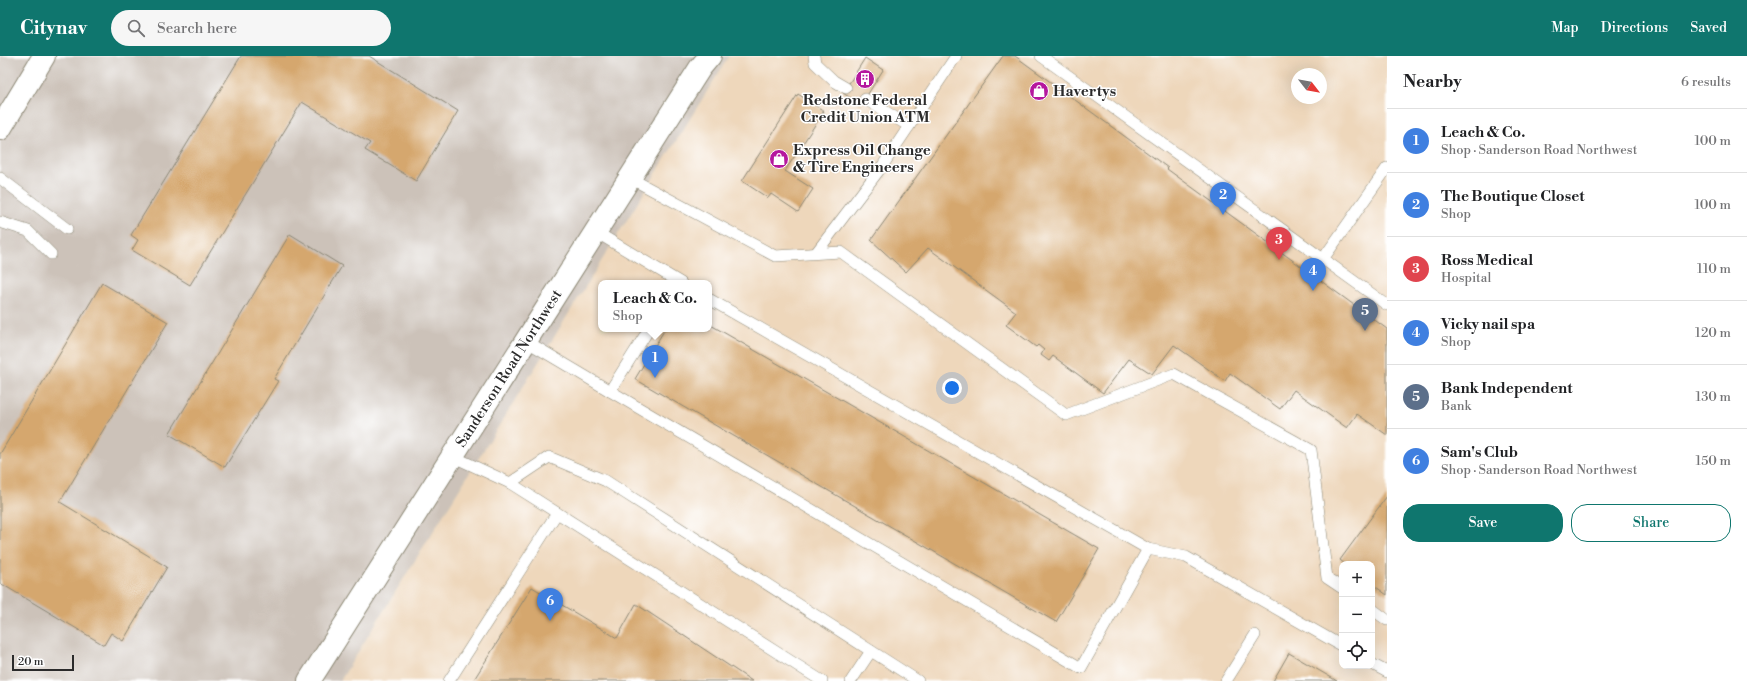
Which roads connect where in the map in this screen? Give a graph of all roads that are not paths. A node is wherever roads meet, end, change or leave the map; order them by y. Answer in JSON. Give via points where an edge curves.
{"nodes":[{"id":1,"x":44,"y":56,"type":"edge"},
{"id":2,"x":710,"y":56,"type":"edge"},
{"id":3,"x":814,"y":56,"type":"edge"},
{"id":4,"x":956,"y":56,"type":"edge"},
{"id":5,"x":1041,"y":56,"type":"edge"},
{"id":6,"x":846,"y":88,"type":"dead end"},
{"id":7,"x":865,"y":99,"type":"dead end"},
{"id":8,"x":909,"y":126,"type":"junction"},
{"id":9,"x":0,"y":129,"type":"edge"},
{"id":10,"x":1387,"y":168,"type":"edge"},
{"id":11,"x":0,"y":178,"type":"edge"},
{"id":12,"x":630,"y":178,"type":"junction"},
{"id":13,"x":0,"y":222,"type":"edge"},
{"id":14,"x":67,"y":229,"type":"dead end"},
{"id":15,"x":596,"y":232,"type":"junction"},
{"id":16,"x":816,"y":253,"type":"junction"},
{"id":17,"x":52,"y":254,"type":"dead end"},
{"id":18,"x":1324,"y":259,"type":"junction"},
{"id":19,"x":675,"y":280,"type":"edge"},
{"id":20,"x":712,"y":301,"type":"edge"},
{"id":21,"x":1387,"y":305,"type":"edge"},
{"id":22,"x":647,"y":332,"type":"edge"},
{"id":23,"x":526,"y":341,"type":"junction"},
{"id":24,"x":610,"y":391,"type":"junction"},
{"id":25,"x":452,"y":456,"type":"junction"},
{"id":26,"x":510,"y":483,"type":"junction"},
{"id":27,"x":557,"y":513,"type":"junction"},
{"id":28,"x":1148,"y":549,"type":"junction"},
{"id":29,"x":1339,"y":586,"type":"edge"},
{"id":30,"x":1375,"y":611,"type":"edge"},
{"id":31,"x":1387,"y":620,"type":"edge"},
{"id":32,"x":1255,"y":635,"type":"dead end"},
{"id":33,"x":1339,"y":644,"type":"edge"},
{"id":34,"x":871,"y":650,"type":"junction"},
{"id":35,"x":1375,"y":666,"type":"edge"},
{"id":36,"x":1387,"y":672,"type":"edge"},
{"id":37,"x":309,"y":681,"type":"edge"},
{"id":38,"x":449,"y":681,"type":"edge"},
{"id":39,"x":822,"y":681,"type":"edge"},
{"id":40,"x":851,"y":681,"type":"edge"},
{"id":41,"x":918,"y":681,"type":"edge"},
{"id":42,"x":1226,"y":681,"type":"edge"}],
"edges":[{"from":1,"to":9,"type":"street"},
{"from":2,"to":12,"type":"street","name":"Sanderson Road Northwest"},
{"from":3,"to":6,"type":"lane","via":[[815,63],[834,81]]},
{"from":4,"to":8,"type":"lane"},
{"from":5,"to":18,"type":"lane"},
{"from":7,"to":8,"type":"lane"},
{"from":8,"to":16,"type":"lane","via":[[883,165]]},
{"from":10,"to":18,"type":"lane"},
{"from":11,"to":14,"type":"lane"},
{"from":12,"to":15,"type":"street","name":"Sanderson Road Northwest"},
{"from":12,"to":16,"type":"lane","via":[[775,256]]},
{"from":13,"to":17,"type":"lane","via":[[28,231]]},
{"from":15,"to":19,"type":"lane"},
{"from":15,"to":23,"type":"street","name":"Sanderson Road Northwest"},
{"from":16,"to":29,"type":"lane","via":[[841,252],[1066,415],[1174,374],[1311,450],[1327,578]]},
{"from":18,"to":21,"type":"lane"},
{"from":20,"to":28,"type":"lane"},
{"from":22,"to":24,"type":"lane"},
{"from":23,"to":24,"type":"lane"},
{"from":23,"to":25,"type":"street","name":"Sanderson Road Northwest"},
{"from":24,"to":28,"type":"lane","via":[[1082,668]]},
{"from":25,"to":26,"type":"lane"},
{"from":25,"to":37,"type":"street","name":"Sanderson Road Northwest"},
{"from":26,"to":27,"type":"lane"},
{"from":26,"to":34,"type":"lane","via":[[549,457],[606,481]]},
{"from":27,"to":38,"type":"lane"},
{"from":27,"to":39,"type":"lane"},
{"from":28,"to":33,"type":"lane","via":[[1186,557]]},
{"from":30,"to":31,"type":"lane"},
{"from":32,"to":42,"type":"lane"},
{"from":34,"to":40,"type":"lane"},
{"from":34,"to":41,"type":"lane"},
{"from":35,"to":36,"type":"lane"}]}
